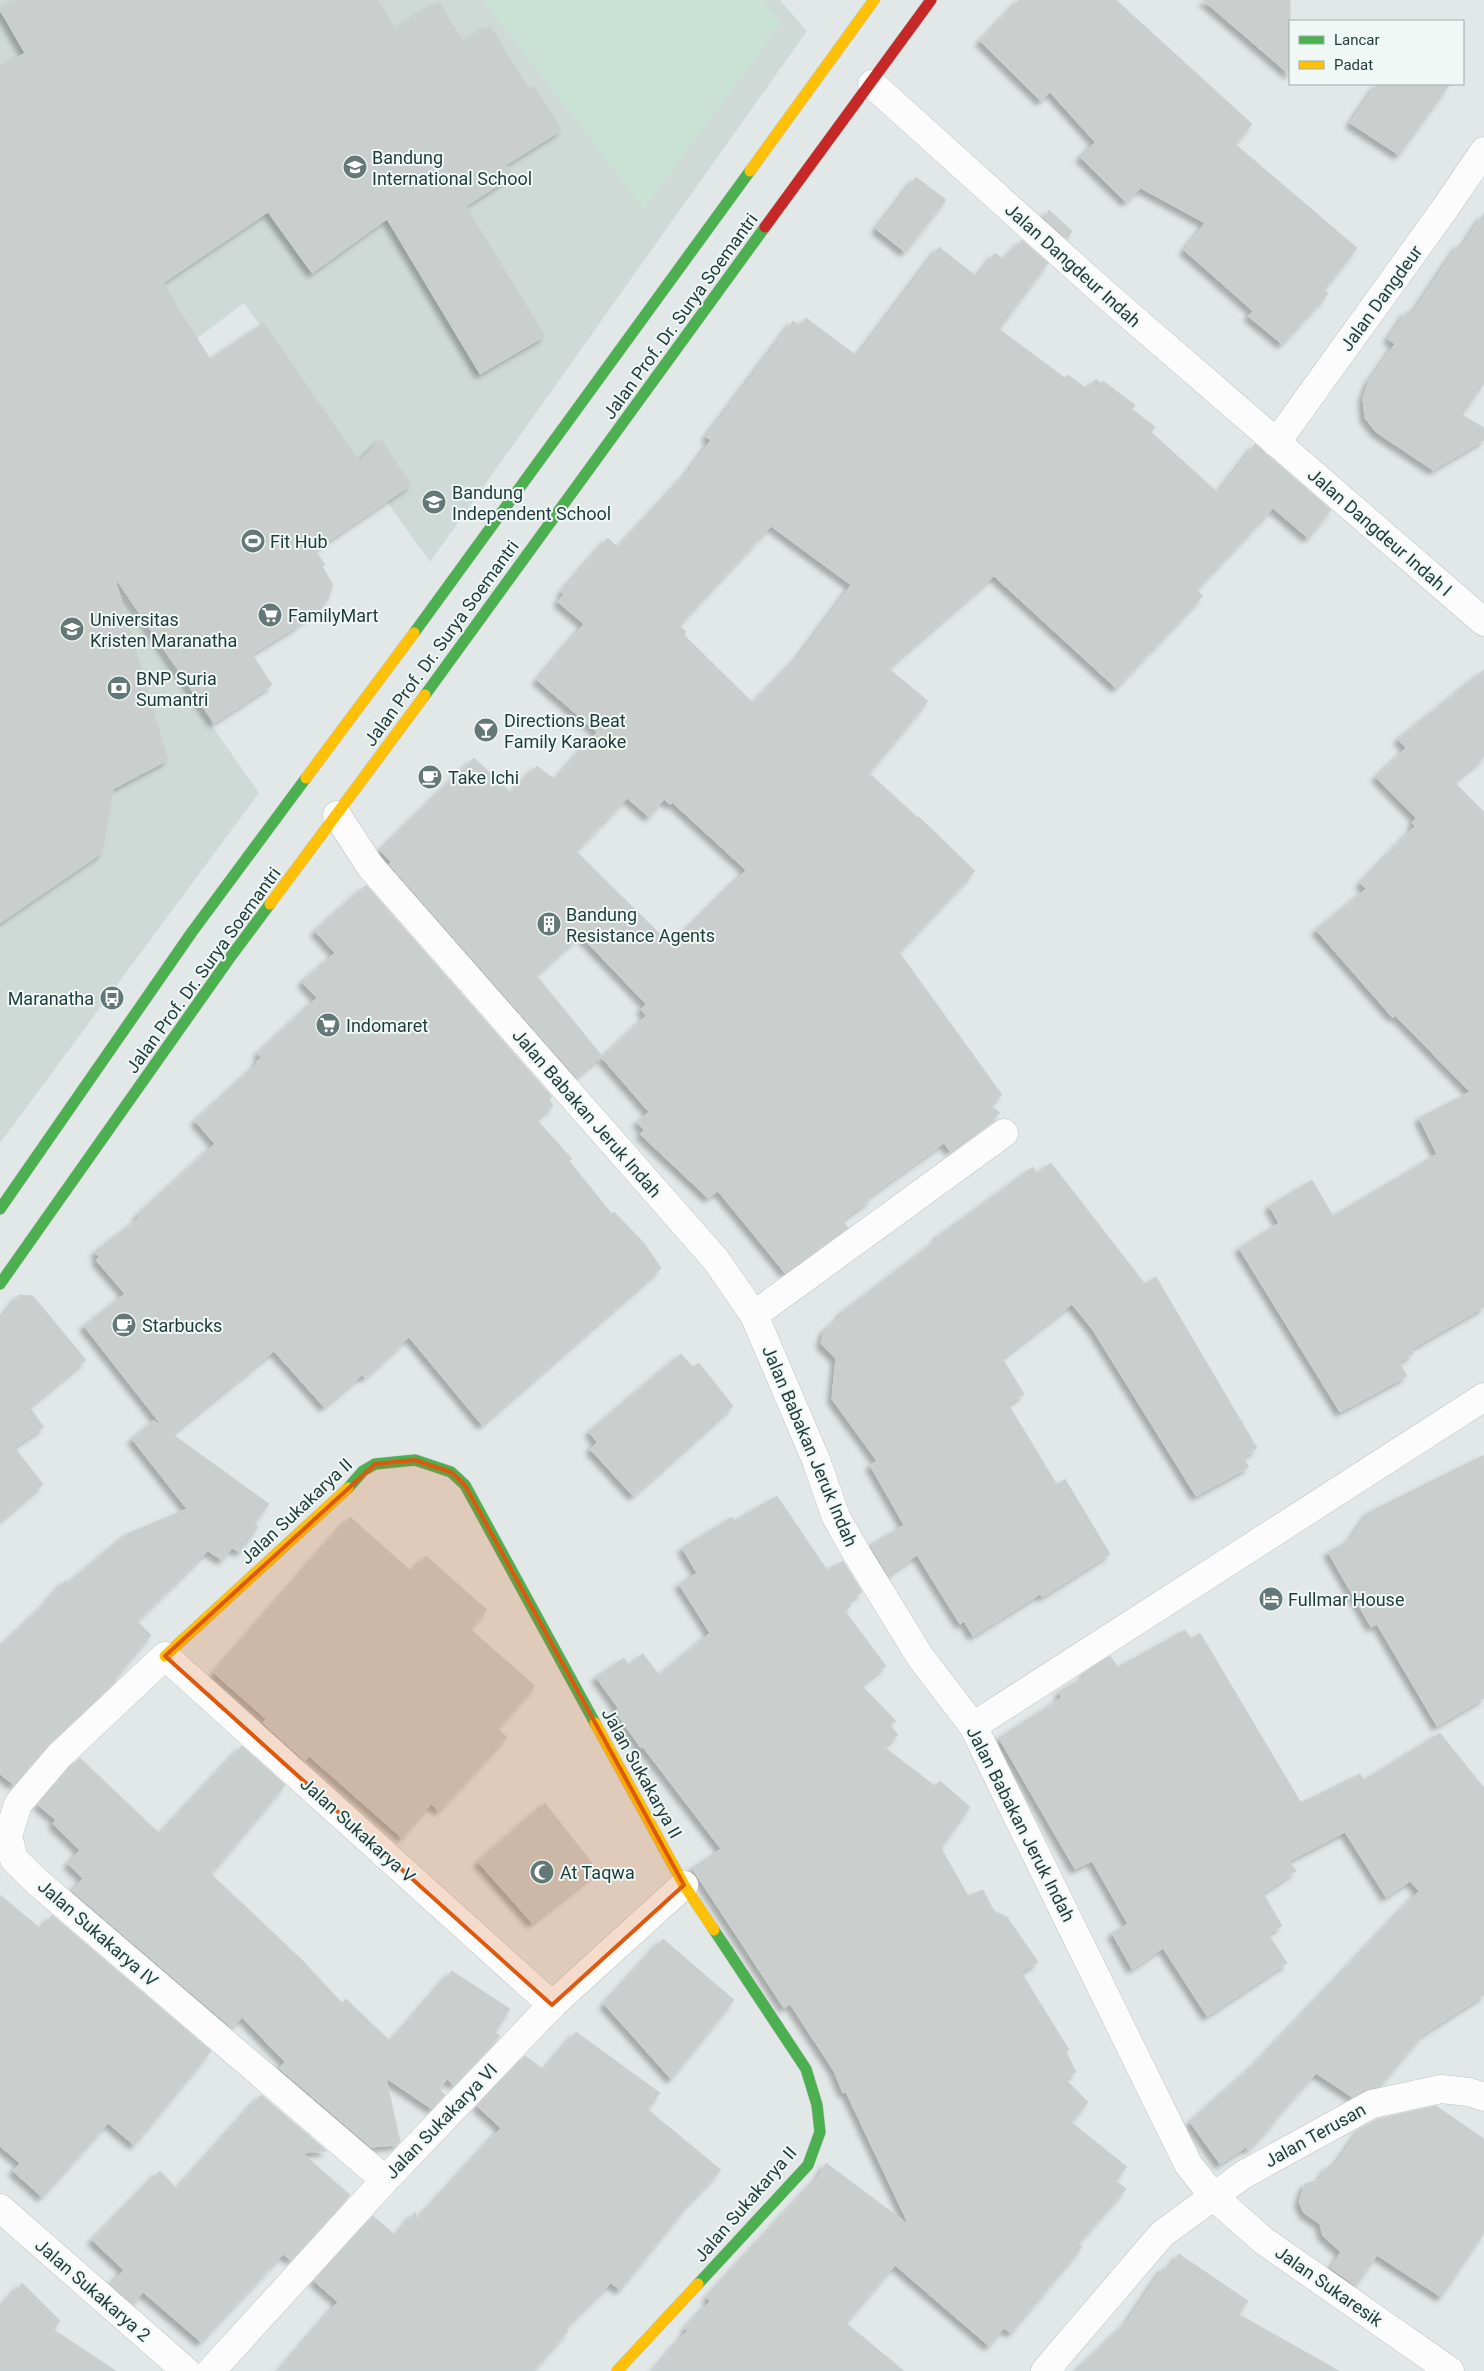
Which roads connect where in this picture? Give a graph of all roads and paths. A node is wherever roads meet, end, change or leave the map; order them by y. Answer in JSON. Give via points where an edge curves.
{"nodes":[{"id":1,"x":874,"y":0,"type":"edge"},
{"id":2,"x":931,"y":0,"type":"edge"},
{"id":3,"x":872,"y":84,"type":"junction"},
{"id":4,"x":1484,"y":151,"type":"edge"},
{"id":5,"x":1276,"y":443,"type":"junction"},
{"id":6,"x":1484,"y":622,"type":"edge"},
{"id":7,"x":337,"y":815,"type":"junction"},
{"id":8,"x":1004,"y":1133,"type":"dead end"},
{"id":9,"x":0,"y":1209,"type":"edge"},
{"id":10,"x":0,"y":1284,"type":"edge"},
{"id":11,"x":754,"y":1315,"type":"junction"},
{"id":12,"x":1484,"y":1398,"type":"edge"},
{"id":13,"x":165,"y":1656,"type":"junction"},
{"id":14,"x":973,"y":1726,"type":"junction"},
{"id":15,"x":684,"y":1885,"type":"junction"},
{"id":16,"x":552,"y":2004,"type":"junction"},
{"id":17,"x":1484,"y":2097,"type":"edge"},
{"id":18,"x":385,"y":2180,"type":"junction"},
{"id":19,"x":1213,"y":2196,"type":"junction"},
{"id":20,"x":0,"y":2208,"type":"edge"},
{"id":21,"x":186,"y":2371,"type":"edge"},
{"id":22,"x":211,"y":2371,"type":"edge"},
{"id":23,"x":617,"y":2371,"type":"edge"},
{"id":24,"x":1045,"y":2371,"type":"edge"},
{"id":25,"x":1450,"y":2371,"type":"edge"}],
"edges":[{"from":1,"to":9,"type":"main road","name":"Jalan Prof. Dr. Surya Soemantri","via":[[469,559],[192,932]]},
{"from":2,"to":3,"type":"main road","name":"Jalan Prof. Dr. Surya Soemantri"},
{"from":3,"to":5,"type":"street","name":"Jalan Dangdeur Indah","via":[[1092,284]]},
{"from":3,"to":7,"type":"main road","name":"Jalan Prof. Dr. Surya Soemantri"},
{"from":4,"to":5,"type":"street","name":"Jalan Dangdeur"},
{"from":5,"to":6,"type":"street","name":"Jalan Dangdeur Indah I"},
{"from":7,"to":10,"type":"main road","name":"Jalan Prof. Dr. Surya Soemantri","via":[[229,959]]},
{"from":7,"to":11,"type":"street","name":"Jalan Babakan Jeruk Indah","via":[[370,866],[716,1260]]},
{"from":8,"to":11,"type":"street"},
{"from":11,"to":14,"type":"street","name":"Jalan Babakan Jeruk Indah","via":[[816,1460],[836,1517],[921,1658]]},
{"from":12,"to":14,"type":"street"},
{"from":13,"to":15,"type":"main road","name":"Jalan Sukakarya II","via":[[363,1471],[375,1464],[415,1460],[444,1469],[465,1485]]},
{"from":13,"to":16,"type":"street","name":"Jalan Sukakarya V"},
{"from":13,"to":18,"type":"street","name":"Jalan Sukakarya IV","via":[[59,1756],[18,1804],[8,1836],[14,1859]]},
{"from":14,"to":19,"type":"street","name":"Jalan Babakan Jeruk Indah","via":[[1188,2164]]},
{"from":15,"to":16,"type":"street","name":"Jalan Sukakarya VI"},
{"from":15,"to":23,"type":"main road","name":"Jalan Sukakarya II","via":[[806,2069],[817,2105],[820,2132],[808,2165]]},
{"from":16,"to":18,"type":"street","name":"Jalan Sukakarya VI"},
{"from":17,"to":19,"type":"street","name":"Jalan Terusan","via":[[1441,2089],[1372,2104],[1243,2175]]},
{"from":18,"to":22,"type":"street","name":"Jalan Sukakarya VI"},
{"from":19,"to":24,"type":"street","name":"Jalan Terusan","via":[[1162,2234]]},
{"from":19,"to":25,"type":"street","name":"Jalan Sukaresik","via":[[1264,2241]]},
{"from":20,"to":21,"type":"street","name":"Jalan Sukakarya 2"}]}
